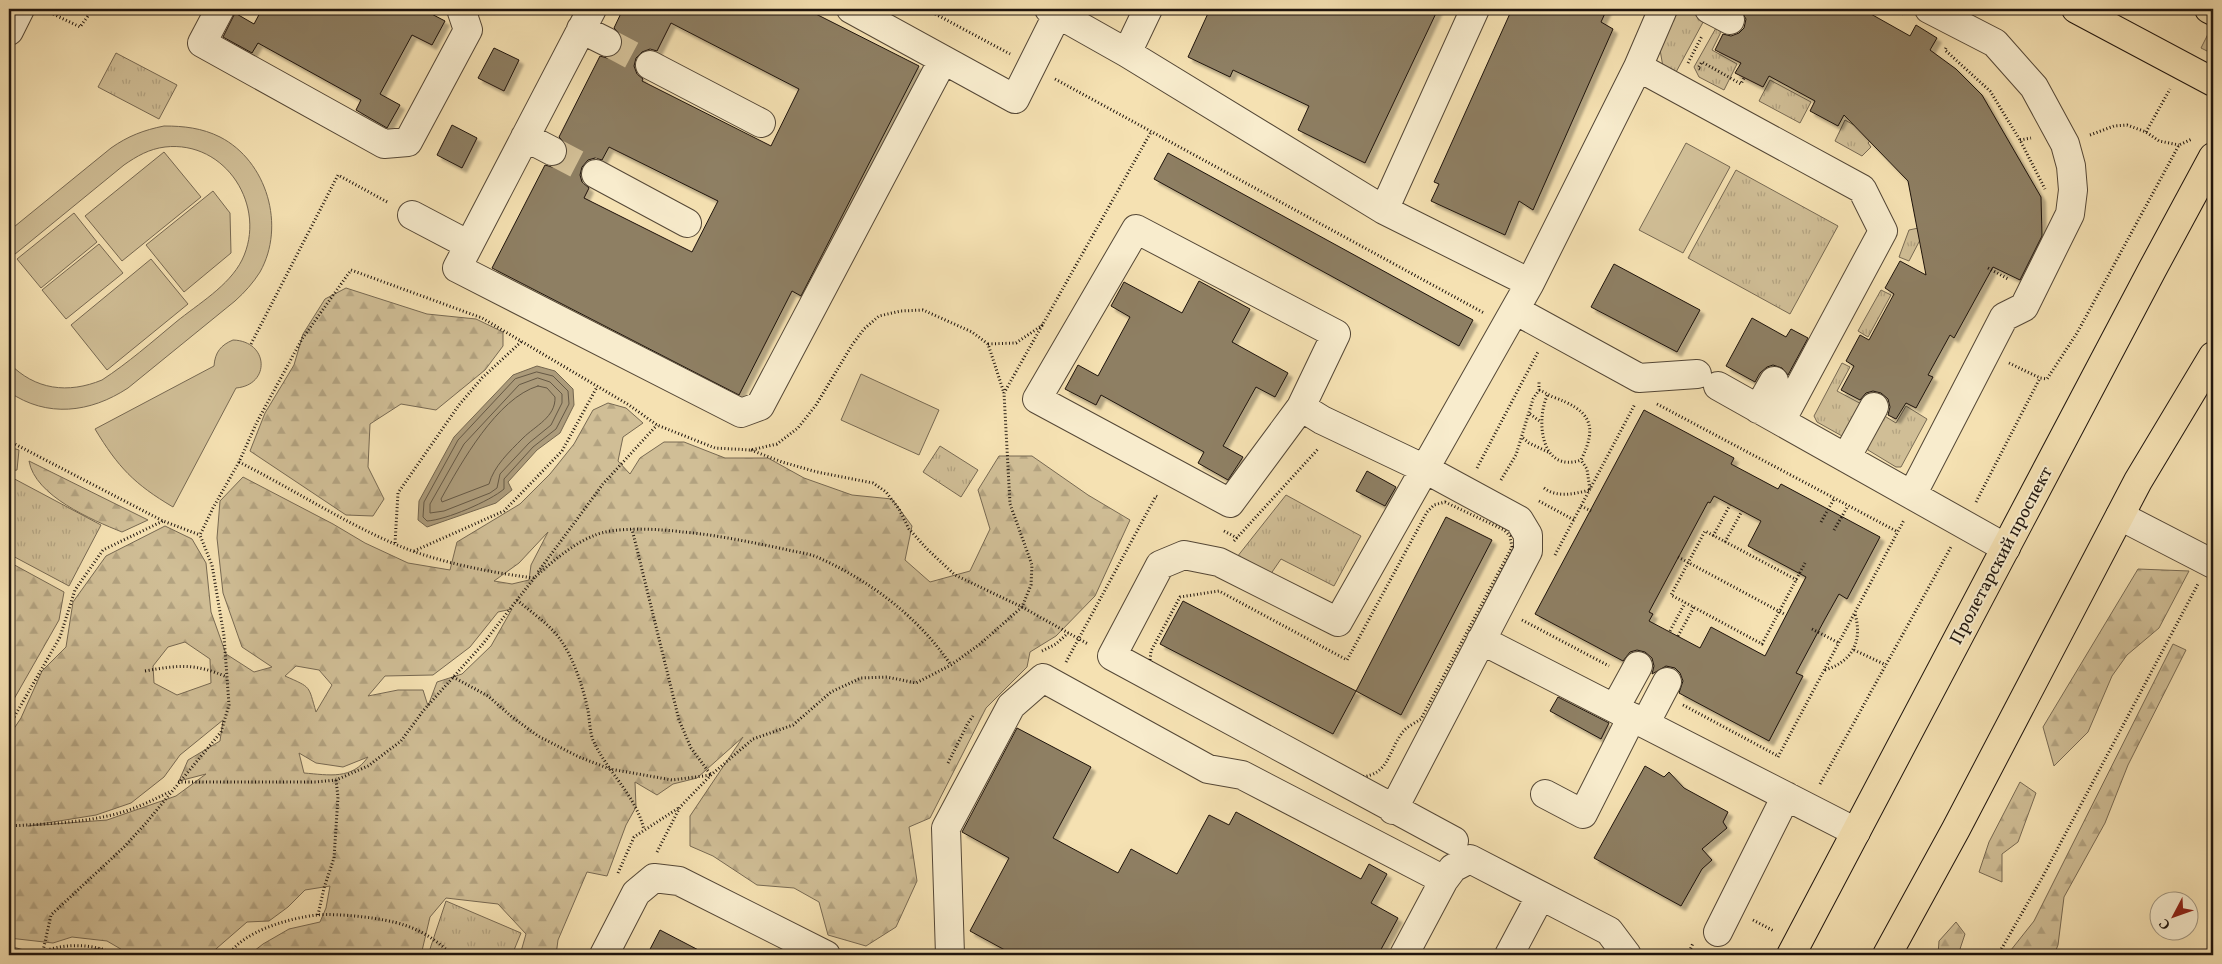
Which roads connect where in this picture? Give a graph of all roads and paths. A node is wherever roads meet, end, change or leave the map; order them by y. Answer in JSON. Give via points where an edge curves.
{"nodes":[{"id":1,"x":20,"y":9,"type":"edge"},
{"id":2,"x":42,"y":9,"type":"edge"},
{"id":3,"x":93,"y":9,"type":"edge"},
{"id":4,"x":220,"y":9,"type":"edge"},
{"id":5,"x":461,"y":9,"type":"edge"},
{"id":6,"x":851,"y":9,"type":"edge"},
{"id":7,"x":926,"y":9,"type":"edge"},
{"id":8,"x":1148,"y":9,"type":"edge"},
{"id":9,"x":1475,"y":9,"type":"edge"},
{"id":10,"x":1663,"y":9,"type":"edge"},
{"id":11,"x":1893,"y":9,"type":"edge"},
{"id":12,"x":2076,"y":9,"type":"edge"},
{"id":13,"x":2209,"y":9,"type":"edge"},
{"id":14,"x":2213,"y":11,"type":"edge"},
{"id":15,"x":1053,"y":12,"type":"edge"},
{"id":16,"x":1919,"y":13,"type":"edge"},
{"id":17,"x":1718,"y":14,"type":"edge"},
{"id":18,"x":586,"y":19,"type":"edge"},
{"id":19,"x":9,"y":31,"type":"edge"},
{"id":20,"x":607,"y":42,"type":"tunnel mouth"},
{"id":21,"x":1948,"y":45,"type":"dead end"},
{"id":22,"x":1127,"y":53,"type":"junction"},
{"id":23,"x":943,"y":60,"type":"junction"},
{"id":24,"x":650,"y":65,"type":"tunnel mouth"},
{"id":25,"x":1031,"y":66,"type":"junction"},
{"id":26,"x":1638,"y":67,"type":"junction"},
{"id":27,"x":1706,"y":72,"type":"dead end"},
{"id":28,"x":1744,"y":78,"type":"dead end"},
{"id":29,"x":2213,"y":82,"type":"edge"},
{"id":30,"x":1675,"y":88,"type":"junction"},
{"id":31,"x":2169,"y":90,"type":"dead end"},
{"id":32,"x":761,"y":123,"type":"dead end"},
{"id":33,"x":1151,"y":132,"type":"junction"},
{"id":34,"x":2146,"y":132,"type":"junction"},
{"id":35,"x":2089,"y":135,"type":"dead end"},
{"id":36,"x":525,"y":137,"type":"junction"},
{"id":37,"x":552,"y":151,"type":"tunnel mouth"},
{"id":38,"x":2213,"y":157,"type":"edge"},
{"id":39,"x":596,"y":174,"type":"tunnel mouth"},
{"id":40,"x":2048,"y":195,"type":"dead end"},
{"id":41,"x":1384,"y":210,"type":"junction"},
{"id":42,"x":412,"y":215,"type":"joint"},
{"id":43,"x":687,"y":223,"type":"dead end"},
{"id":44,"x":469,"y":245,"type":"junction"},
{"id":45,"x":1988,"y":268,"type":"dead end"},
{"id":46,"x":1996,"y":272,"type":"dead end"},
{"id":47,"x":1530,"y":283,"type":"junction"},
{"id":48,"x":1511,"y":317,"type":"junction"},
{"id":49,"x":1045,"y":323,"type":"junction"},
{"id":50,"x":1550,"y":330,"type":"junction"},
{"id":51,"x":522,"y":341,"type":"junction"},
{"id":52,"x":251,"y":344,"type":"dead end"},
{"id":53,"x":988,"y":344,"type":"junction"},
{"id":54,"x":2213,"y":356,"type":"edge"},
{"id":55,"x":1774,"y":381,"type":"dead end"},
{"id":56,"x":1539,"y":382,"type":"dead end"},
{"id":57,"x":597,"y":387,"type":"junction"},
{"id":58,"x":1539,"y":390,"type":"junction"},
{"id":59,"x":1004,"y":393,"type":"junction"},
{"id":60,"x":1548,"y":394,"type":"junction"},
{"id":61,"x":1649,"y":400,"type":"dead end"},
{"id":62,"x":1636,"y":403,"type":"dead end"},
{"id":63,"x":1301,"y":407,"type":"junction"},
{"id":64,"x":1874,"y":407,"type":"dead end"},
{"id":65,"x":1530,"y":414,"type":"junction"},
{"id":66,"x":1770,"y":415,"type":"junction"},
{"id":67,"x":1540,"y":422,"type":"junction"},
{"id":68,"x":657,"y":425,"type":"junction"},
{"id":69,"x":1523,"y":438,"type":"junction"},
{"id":70,"x":9,"y":441,"type":"edge"},
{"id":71,"x":751,"y":450,"type":"junction"},
{"id":72,"x":1550,"y":453,"type":"junction"},
{"id":73,"x":1846,"y":458,"type":"junction"},
{"id":74,"x":1581,"y":460,"type":"junction"},
{"id":75,"x":240,"y":462,"type":"junction"},
{"id":76,"x":1425,"y":469,"type":"junction"},
{"id":77,"x":1500,"y":481,"type":"dead end"},
{"id":78,"x":1544,"y":488,"type":"dead end"},
{"id":79,"x":1590,"y":490,"type":"junction"},
{"id":80,"x":1464,"y":491,"type":"junction"},
{"id":81,"x":1914,"y":496,"type":"junction"},
{"id":82,"x":1834,"y":499,"type":"junction"},
{"id":83,"x":1730,"y":505,"type":"dead end"},
{"id":84,"x":1581,"y":506,"type":"junction"},
{"id":85,"x":1848,"y":506,"type":"junction"},
{"id":86,"x":1591,"y":511,"type":"dead end"},
{"id":87,"x":1742,"y":511,"type":"dead end"},
{"id":88,"x":2120,"y":516,"type":"junction"},
{"id":89,"x":163,"y":521,"type":"junction"},
{"id":90,"x":1822,"y":522,"type":"dead end"},
{"id":91,"x":1964,"y":524,"type":"junction"},
{"id":92,"x":632,"y":529,"type":"junction"},
{"id":93,"x":1834,"y":530,"type":"dead end"},
{"id":94,"x":1898,"y":532,"type":"junction"},
{"id":95,"x":200,"y":535,"type":"junction"},
{"id":96,"x":1714,"y":536,"type":"junction"},
{"id":97,"x":1725,"y":542,"type":"junction"},
{"id":98,"x":395,"y":543,"type":"junction"},
{"id":99,"x":2006,"y":548,"type":"junction"},
{"id":100,"x":414,"y":551,"type":"junction"},
{"id":101,"x":1678,"y":558,"type":"dead end"},
{"id":102,"x":1553,"y":559,"type":"dead end"},
{"id":103,"x":1688,"y":563,"type":"junction"},
{"id":104,"x":1805,"y":563,"type":"dead end"},
{"id":105,"x":2211,"y":563,"type":"edge"},
{"id":106,"x":534,"y":578,"type":"junction"},
{"id":107,"x":1797,"y":580,"type":"junction"},
{"id":108,"x":517,"y":600,"type":"junction"},
{"id":109,"x":1685,"y":603,"type":"junction"},
{"id":110,"x":1022,"y":607,"type":"junction"},
{"id":111,"x":1694,"y":607,"type":"junction"},
{"id":112,"x":1780,"y":611,"type":"junction"},
{"id":113,"x":1855,"y":614,"type":"junction"},
{"id":114,"x":1786,"y":615,"type":"dead end"},
{"id":115,"x":1521,"y":619,"type":"dead end"},
{"id":116,"x":1812,"y":629,"type":"dead end"},
{"id":117,"x":1670,"y":631,"type":"dead end"},
{"id":118,"x":1678,"y":636,"type":"dead end"},
{"id":119,"x":1078,"y":638,"type":"junction"},
{"id":120,"x":1481,"y":640,"type":"junction"},
{"id":121,"x":1839,"y":643,"type":"junction"},
{"id":122,"x":1854,"y":650,"type":"junction"},
{"id":123,"x":1070,"y":655,"type":"dead end"},
{"id":124,"x":1112,"y":656,"type":"junction"},
{"id":125,"x":951,"y":665,"type":"junction"},
{"id":126,"x":1886,"y":665,"type":"junction"},
{"id":127,"x":1824,"y":670,"type":"junction"},
{"id":128,"x":145,"y":671,"type":"dead end"},
{"id":129,"x":1634,"y":672,"type":"joint"},
{"id":130,"x":453,"y":676,"type":"junction"},
{"id":131,"x":227,"y":677,"type":"junction"},
{"id":132,"x":1664,"y":688,"type":"joint"},
{"id":133,"x":1631,"y":716,"type":"junction"},
{"id":134,"x":9,"y":726,"type":"edge"},
{"id":135,"x":1778,"y":756,"type":"junction"},
{"id":136,"x":610,"y":769,"type":"junction"},
{"id":137,"x":711,"y":775,"type":"junction"},
{"id":138,"x":336,"y":780,"type":"junction"},
{"id":139,"x":178,"y":782,"type":"junction"},
{"id":140,"x":170,"y":792,"type":"junction"},
{"id":141,"x":1545,"y":794,"type":"dead end"},
{"id":142,"x":1789,"y":797,"type":"junction"},
{"id":143,"x":1393,"y":810,"type":"junction"},
{"id":144,"x":9,"y":826,"type":"edge"},
{"id":145,"x":644,"y":830,"type":"dead end"},
{"id":146,"x":1856,"y":832,"type":"junction"},
{"id":147,"x":1454,"y":842,"type":"dead end"},
{"id":148,"x":659,"y":846,"type":"dead end"},
{"id":149,"x":1444,"y":880,"type":"junction"},
{"id":150,"x":1540,"y":897,"type":"junction"},
{"id":151,"x":318,"y":915,"type":"junction"},
{"id":152,"x":1714,"y":927,"type":"junction"},
{"id":153,"x":1795,"y":949,"type":"edge"},
{"id":154,"x":43,"y":951,"type":"junction"},
{"id":155,"x":38,"y":955,"type":"edge"},
{"id":156,"x":116,"y":955,"type":"edge"},
{"id":157,"x":229,"y":955,"type":"edge"},
{"id":158,"x":452,"y":955,"type":"edge"},
{"id":159,"x":604,"y":955,"type":"edge"},
{"id":160,"x":826,"y":955,"type":"edge"},
{"id":161,"x":950,"y":955,"type":"edge"},
{"id":162,"x":1404,"y":955,"type":"edge"},
{"id":163,"x":1509,"y":955,"type":"edge"},
{"id":164,"x":1627,"y":955,"type":"edge"},
{"id":165,"x":1688,"y":955,"type":"edge"},
{"id":166,"x":1887,"y":955,"type":"edge"},
{"id":167,"x":1998,"y":955,"type":"edge"}],
"edges":[{"from":1,"to":19,"type":"lane"},
{"from":2,"to":3,"type":"path","via":[[80,27]]},
{"from":4,"to":5,"type":"lane","via":[[202,43],[384,144],[408,142],[468,30]]},
{"from":6,"to":23,"type":"lane"},
{"from":7,"to":25,"type":"path"},
{"from":8,"to":22,"type":"lane"},
{"from":9,"to":41,"type":"lane"},
{"from":10,"to":26,"type":"lane"},
{"from":11,"to":16,"type":"path"},
{"from":12,"to":29,"type":"main road"},
{"from":13,"to":14,"type":"main road"},
{"from":15,"to":22,"type":"lane"},
{"from":15,"to":25,"type":"lane"},
{"from":16,"to":81,"type":"lane","via":[[1995,43],[2034,88],[2065,144],[2073,190],[2070,214],[2024,306],[2004,317]]},
{"from":17,"to":30,"type":"path"},
{"from":18,"to":20,"type":"lane"},
{"from":18,"to":36,"type":"lane"},
{"from":21,"to":40,"type":"path","via":[[1945,50],[1990,90]]},
{"from":22,"to":41,"type":"lane"},
{"from":23,"to":25,"type":"lane","via":[[1015,100]]},
{"from":23,"to":44,"type":"lane","via":[[760,406],[741,413],[458,268]]},
{"from":24,"to":32,"type":"lane"},
{"from":25,"to":33,"type":"path"},
{"from":26,"to":30,"type":"lane"},
{"from":26,"to":47,"type":"lane"},
{"from":27,"to":28,"type":"path","via":[[1698,68],[1702,62],[1741,84]]},
{"from":30,"to":66,"type":"lane","via":[[1862,189],[1883,231]]},
{"from":31,"to":34,"type":"path"},
{"from":33,"to":48,"type":"path"},
{"from":33,"to":49,"type":"path"},
{"from":34,"to":35,"type":"path","via":[[2127,125]]},
{"from":34,"to":91,"type":"path","via":[[2159,141],[2179,145],[2077,333],[2047,379],[2040,378]]},
{"from":36,"to":37,"type":"lane"},
{"from":36,"to":44,"type":"lane"},
{"from":38,"to":99,"type":"main road","name":"Пролетарский проспект"},
{"from":39,"to":43,"type":"lane"},
{"from":41,"to":47,"type":"lane"},
{"from":42,"to":44,"type":"lane"},
{"from":42,"to":52,"type":"path","via":[[338,175]]},
{"from":45,"to":46,"type":"path"},
{"from":47,"to":48,"type":"lane"},
{"from":48,"to":50,"type":"lane"},
{"from":48,"to":76,"type":"lane"},
{"from":49,"to":53,"type":"path","via":[[1016,343]]},
{"from":49,"to":59,"type":"path"},
{"from":50,"to":66,"type":"lane","via":[[1639,378],[1708,380]]},
{"from":50,"to":80,"type":"path"},
{"from":51,"to":57,"type":"path"},
{"from":51,"to":75,"type":"path","via":[[482,318],[351,270],[302,339],[257,422]]},
{"from":51,"to":98,"type":"path","via":[[482,378],[459,405],[398,493]]},
{"from":53,"to":59,"type":"path"},
{"from":53,"to":71,"type":"path","via":[[972,332],[923,310],[879,316],[864,328],[798,428],[777,444]]},
{"from":54,"to":88,"type":"main road"},
{"from":55,"to":66,"type":"lane"},
{"from":56,"to":58,"type":"path"},
{"from":57,"to":68,"type":"path"},
{"from":57,"to":100,"type":"path","via":[[562,451],[504,511]]},
{"from":58,"to":60,"type":"path"},
{"from":58,"to":65,"type":"path"},
{"from":59,"to":110,"type":"path","via":[[1010,504],[1032,565],[1031,585]]},
{"from":60,"to":67,"type":"path"},
{"from":60,"to":74,"type":"path","via":[[1581,410],[1588,419],[1591,432]]},
{"from":61,"to":82,"type":"path"},
{"from":62,"to":79,"type":"path"},
{"from":63,"to":63,"type":"lane","via":[[1230,503],[1037,399],[1136,229],[1336,334]]},
{"from":63,"to":76,"type":"lane"},
{"from":64,"to":73,"type":"lane"},
{"from":65,"to":67,"type":"path"},
{"from":65,"to":69,"type":"path"},
{"from":66,"to":73,"type":"lane"},
{"from":67,"to":72,"type":"path","via":[[1543,441]]},
{"from":68,"to":71,"type":"path","via":[[716,448]]},
{"from":68,"to":106,"type":"path","via":[[603,484]]},
{"from":69,"to":72,"type":"path"},
{"from":69,"to":77,"type":"path"},
{"from":70,"to":89,"type":"path"},
{"from":71,"to":110,"type":"path","via":[[817,472],[873,483],[886,492],[909,529],[955,575]]},
{"from":72,"to":74,"type":"path","via":[[1572,463]]},
{"from":73,"to":81,"type":"lane"},
{"from":74,"to":79,"type":"path","via":[[1587,469]]},
{"from":75,"to":95,"type":"path"},
{"from":75,"to":98,"type":"path"},
{"from":76,"to":80,"type":"lane"},
{"from":76,"to":124,"type":"lane","via":[[1338,622],[1219,562],[1184,556],[1160,565]]},
{"from":78,"to":79,"type":"path","via":[[1551,493],[1564,494]]},
{"from":79,"to":84,"type":"path"},
{"from":80,"to":120,"type":"lane","via":[[1519,520],[1528,535],[1528,551]]},
{"from":81,"to":91,"type":"lane"},
{"from":81,"to":94,"type":"path"},
{"from":82,"to":85,"type":"path"},
{"from":82,"to":90,"type":"path"},
{"from":83,"to":96,"type":"path"},
{"from":84,"to":86,"type":"path"},
{"from":84,"to":102,"type":"path"},
{"from":85,"to":93,"type":"path"},
{"from":85,"to":94,"type":"path"},
{"from":87,"to":97,"type":"path"},
{"from":88,"to":105,"type":"lane"},
{"from":88,"to":166,"type":"main road"},
{"from":89,"to":95,"type":"path"},
{"from":89,"to":134,"type":"path","via":[[102,550],[75,590],[60,637]]},
{"from":91,"to":99,"type":"lane"},
{"from":91,"to":126,"type":"path"},
{"from":92,"to":106,"type":"path","via":[[594,535],[564,553]]},
{"from":92,"to":125,"type":"path","via":[[714,535],[816,556],[862,581],[901,608],[935,642]]},
{"from":92,"to":137,"type":"path","via":[[678,720],[691,748]]},
{"from":94,"to":113,"type":"path"},
{"from":95,"to":131,"type":"path","via":[[212,565],[220,604]]},
{"from":96,"to":97,"type":"path"},
{"from":96,"to":103,"type":"path","via":[[1705,531]]},
{"from":97,"to":107,"type":"path"},
{"from":98,"to":100,"type":"path"},
{"from":99,"to":146,"type":"main road","name":"Пролетарский проспект"},
{"from":100,"to":106,"type":"path","via":[[480,569]]},
{"from":101,"to":103,"type":"path"},
{"from":103,"to":109,"type":"path","via":[[1671,595]]},
{"from":103,"to":112,"type":"path"},
{"from":104,"to":107,"type":"path"},
{"from":105,"to":167,"type":"path"},
{"from":106,"to":108,"type":"path"},
{"from":107,"to":112,"type":"path"},
{"from":108,"to":130,"type":"path"},
{"from":108,"to":136,"type":"path","via":[[562,642],[588,707],[592,739]]},
{"from":109,"to":111,"type":"path"},
{"from":109,"to":117,"type":"path"},
{"from":110,"to":119,"type":"path"},
{"from":110,"to":125,"type":"path"},
{"from":111,"to":112,"type":"path","via":[[1762,644]]},
{"from":111,"to":118,"type":"path"},
{"from":112,"to":114,"type":"path"},
{"from":113,"to":121,"type":"path"},
{"from":113,"to":122,"type":"path","via":[[1858,638]]},
{"from":115,"to":129,"type":"path"},
{"from":116,"to":121,"type":"path"},
{"from":119,"to":123,"type":"path"},
{"from":119,"to":124,"type":"path"},
{"from":120,"to":133,"type":"lane"},
{"from":120,"to":143,"type":"lane"},
{"from":121,"to":127,"type":"path"},
{"from":122,"to":126,"type":"path"},
{"from":122,"to":127,"type":"path","via":[[1836,667]]},
{"from":124,"to":143,"type":"lane"},
{"from":125,"to":137,"type":"path","via":[[916,683],[887,677],[861,678],[830,692],[794,725],[753,739]]},
{"from":126,"to":142,"type":"path"},
{"from":127,"to":135,"type":"path"},
{"from":128,"to":131,"type":"path","via":[[182,665],[207,668]]},
{"from":129,"to":133,"type":"lane"},
{"from":130,"to":136,"type":"path","via":[[488,696],[538,736]]},
{"from":130,"to":138,"type":"path","via":[[401,742],[368,766]]},
{"from":131,"to":139,"type":"path","via":[[229,706],[221,732]]},
{"from":132,"to":133,"type":"lane"},
{"from":132,"to":135,"type":"path"},
{"from":133,"to":141,"type":"lane","via":[[1583,814]]},
{"from":133,"to":142,"type":"lane"},
{"from":135,"to":142,"type":"path"},
{"from":136,"to":137,"type":"path","via":[[672,780]]},
{"from":136,"to":145,"type":"path","via":[[641,817]]},
{"from":137,"to":148,"type":"path","via":[[680,807]]},
{"from":138,"to":139,"type":"path"},
{"from":138,"to":151,"type":"path","via":[[334,858]]},
{"from":139,"to":140,"type":"path"},
{"from":140,"to":144,"type":"path","via":[[115,814],[72,822]]},
{"from":140,"to":154,"type":"path","via":[[124,847],[51,915]]},
{"from":142,"to":146,"type":"lane"},
{"from":142,"to":152,"type":"lane"},
{"from":143,"to":147,"type":"lane"},
{"from":146,"to":153,"type":"main road","name":"Пролетарский проспект"},
{"from":149,"to":150,"type":"lane","via":[[1453,868],[1470,859]]},
{"from":149,"to":161,"type":"lane","via":[[1242,775],[1208,769],[1043,678],[1011,706],[946,828]]},
{"from":149,"to":162,"type":"lane"},
{"from":150,"to":163,"type":"lane"},
{"from":150,"to":164,"type":"lane","via":[[1609,931]]},
{"from":151,"to":157,"type":"path","via":[[256,932]]},
{"from":151,"to":158,"type":"path","via":[[404,925],[437,941]]},
{"from":152,"to":153,"type":"path"},
{"from":152,"to":165,"type":"path"},
{"from":154,"to":155,"type":"path"},
{"from":154,"to":156,"type":"path","via":[[81,945]]},
{"from":159,"to":160,"type":"lane","via":[[636,893],[654,878],[679,881]]}]}
